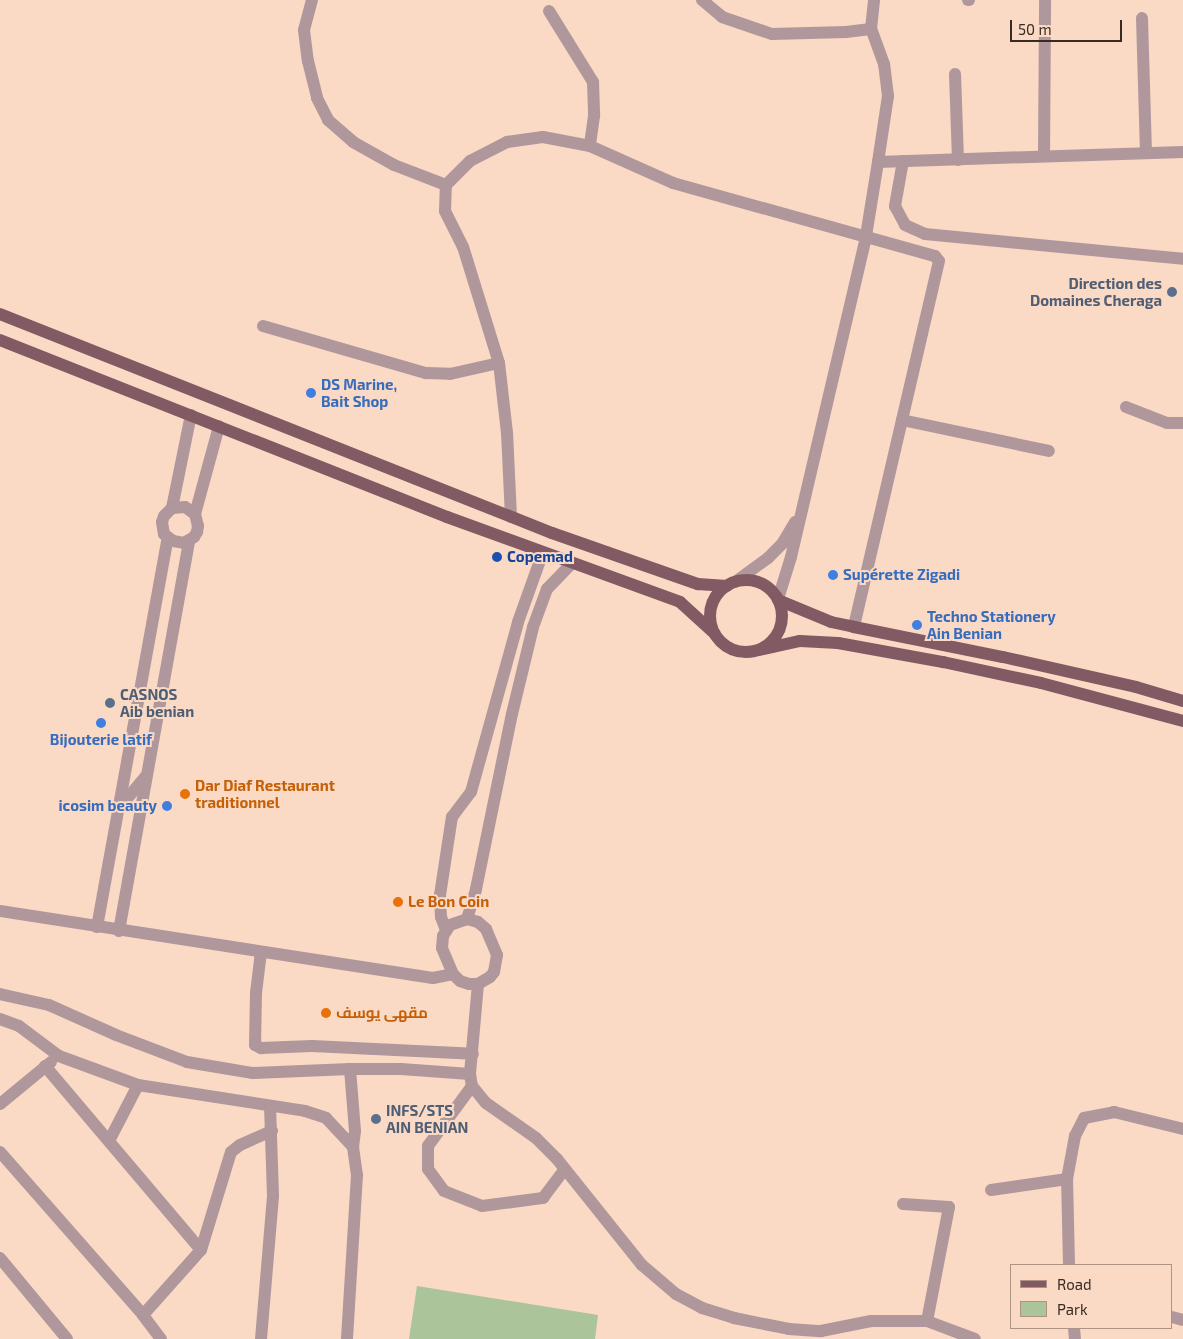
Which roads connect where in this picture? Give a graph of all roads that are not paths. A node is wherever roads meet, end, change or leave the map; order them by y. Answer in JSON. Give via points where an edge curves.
{"nodes":[{"id":1,"x":312,"y":0,"type":"edge"},
{"id":2,"x":702,"y":0,"type":"edge"},
{"id":3,"x":874,"y":0,"type":"edge"},
{"id":4,"x":1045,"y":0,"type":"edge"},
{"id":5,"x":549,"y":11,"type":"dead end"},
{"id":6,"x":1142,"y":18,"type":"dead end"},
{"id":7,"x":871,"y":29,"type":"junction"},
{"id":8,"x":955,"y":74,"type":"dead end"},
{"id":9,"x":590,"y":146,"type":"junction"},
{"id":10,"x":1183,"y":152,"type":"edge"},
{"id":11,"x":1146,"y":153,"type":"junction"},
{"id":12,"x":1044,"y":156,"type":"junction"},
{"id":13,"x":958,"y":160,"type":"junction"},
{"id":14,"x":903,"y":161,"type":"junction"},
{"id":15,"x":878,"y":162,"type":"junction"},
{"id":16,"x":446,"y":185,"type":"junction"},
{"id":17,"x":866,"y":236,"type":"junction"},
{"id":18,"x":1183,"y":259,"type":"edge"},
{"id":19,"x":0,"y":314,"type":"edge"},
{"id":20,"x":264,"y":326,"type":"dead end"},
{"id":21,"x":0,"y":340,"type":"edge"},
{"id":22,"x":499,"y":363,"type":"junction"},
{"id":23,"x":1126,"y":407,"type":"dead end"},
{"id":24,"x":191,"y":415,"type":"junction"},
{"id":25,"x":902,"y":420,"type":"junction"},
{"id":26,"x":1183,"y":423,"type":"edge"},
{"id":27,"x":219,"y":426,"type":"junction"},
{"id":28,"x":1049,"y":451,"type":"dead end"},
{"id":29,"x":172,"y":508,"type":"junction"},
{"id":30,"x":802,"y":508,"type":"junction"},
{"id":31,"x":195,"y":514,"type":"junction"},
{"id":32,"x":511,"y":517,"type":"junction"},
{"id":33,"x":168,"y":538,"type":"junction"},
{"id":34,"x":189,"y":541,"type":"junction"},
{"id":35,"x":544,"y":552,"type":"junction"},
{"id":36,"x":572,"y":563,"type":"junction"},
{"id":37,"x":731,"y":584,"type":"junction"},
{"id":38,"x":778,"y":600,"type":"junction"},
{"id":39,"x":854,"y":627,"type":"junction"},
{"id":40,"x":715,"y":634,"type":"junction"},
{"id":41,"x":760,"y":650,"type":"junction"},
{"id":42,"x":1183,"y":700,"type":"edge"},
{"id":43,"x":1183,"y":721,"type":"edge"},
{"id":44,"x":146,"y":776,"type":"junction"},
{"id":45,"x":119,"y":809,"type":"junction"},
{"id":46,"x":0,"y":911,"type":"edge"},
{"id":47,"x":467,"y":919,"type":"junction"},
{"id":48,"x":97,"y":927,"type":"junction"},
{"id":49,"x":446,"y":930,"type":"junction"},
{"id":50,"x":119,"y":931,"type":"junction"},
{"id":51,"x":261,"y":952,"type":"junction"},
{"id":52,"x":452,"y":974,"type":"junction"},
{"id":53,"x":478,"y":984,"type":"junction"},
{"id":54,"x":0,"y":989,"type":"edge"},
{"id":55,"x":5,"y":995,"type":"edge"},
{"id":56,"x":0,"y":1019,"type":"edge"},
{"id":57,"x":473,"y":1054,"type":"junction"},
{"id":58,"x":59,"y":1056,"type":"junction"},
{"id":59,"x":45,"y":1066,"type":"junction"},
{"id":60,"x":350,"y":1069,"type":"junction"},
{"id":61,"x":471,"y":1080,"type":"junction"},
{"id":62,"x":138,"y":1085,"type":"junction"},
{"id":63,"x":0,"y":1104,"type":"edge"},
{"id":64,"x":270,"y":1106,"type":"junction"},
{"id":65,"x":1183,"y":1129,"type":"edge"},
{"id":66,"x":272,"y":1131,"type":"junction"},
{"id":67,"x":109,"y":1141,"type":"junction"},
{"id":68,"x":353,"y":1147,"type":"junction"},
{"id":69,"x":0,"y":1152,"type":"edge"},
{"id":70,"x":565,"y":1169,"type":"junction"},
{"id":71,"x":1067,"y":1179,"type":"junction"},
{"id":72,"x":991,"y":1190,"type":"dead end"},
{"id":73,"x":903,"y":1204,"type":"dead end"},
{"id":74,"x":201,"y":1250,"type":"junction"},
{"id":75,"x":0,"y":1258,"type":"edge"},
{"id":76,"x":1069,"y":1264,"type":"edge"},
{"id":77,"x":143,"y":1315,"type":"junction"},
{"id":78,"x":927,"y":1321,"type":"junction"},
{"id":79,"x":67,"y":1339,"type":"edge"},
{"id":80,"x":161,"y":1339,"type":"edge"},
{"id":81,"x":261,"y":1339,"type":"edge"},
{"id":82,"x":347,"y":1339,"type":"edge"},
{"id":83,"x":975,"y":1339,"type":"edge"}],
"edges":[{"from":1,"to":16,"type":"street","via":[[304,30],[308,61],[317,98],[328,120],[353,142],[394,165]]},
{"from":2,"to":7,"type":"street","via":[[722,17],[772,34]]},
{"from":3,"to":7,"type":"street"},
{"from":4,"to":12,"type":"street"},
{"from":5,"to":9,"type":"street","via":[[594,82]]},
{"from":6,"to":11,"type":"street"},
{"from":7,"to":15,"type":"street","via":[[884,64],[888,96]]},
{"from":8,"to":13,"type":"street"},
{"from":9,"to":16,"type":"street","via":[[543,137],[506,142],[470,161]]},
{"from":9,"to":17,"type":"street","via":[[673,183]]},
{"from":10,"to":11,"type":"street"},
{"from":11,"to":12,"type":"street"},
{"from":12,"to":13,"type":"street"},
{"from":13,"to":14,"type":"street"},
{"from":14,"to":15,"type":"street"},
{"from":14,"to":18,"type":"street","via":[[895,206],[905,225],[925,234]]},
{"from":15,"to":17,"type":"street"},
{"from":16,"to":22,"type":"street","via":[[446,211],[463,247]]},
{"from":17,"to":25,"type":"street","via":[[935,256],[939,261]]},
{"from":17,"to":30,"type":"street"},
{"from":19,"to":32,"type":"main road"},
{"from":20,"to":22,"type":"street","via":[[426,373],[450,374]]},
{"from":21,"to":24,"type":"main road"},
{"from":22,"to":32,"type":"street","via":[[507,432]]},
{"from":23,"to":26,"type":"street","via":[[1166,423]]},
{"from":24,"to":27,"type":"main road"},
{"from":24,"to":29,"type":"street"},
{"from":25,"to":28,"type":"street"},
{"from":25,"to":39,"type":"street"},
{"from":27,"to":31,"type":"street"},
{"from":27,"to":35,"type":"main road"},
{"from":29,"to":31,"type":"street","via":[[185,507]]},
{"from":29,"to":33,"type":"street","via":[[162,522]]},
{"from":30,"to":37,"type":"street","via":[[782,544],[758,567]]},
{"from":30,"to":38,"type":"street"},
{"from":31,"to":34,"type":"street","via":[[198,526]]},
{"from":32,"to":37,"type":"main road","via":[[698,584]]},
{"from":33,"to":34,"type":"street","via":[[178,543]]},
{"from":33,"to":45,"type":"street"},
{"from":34,"to":44,"type":"street"},
{"from":35,"to":36,"type":"main road"},
{"from":35,"to":49,"type":"street","via":[[518,622],[471,792],[452,817],[440,895],[441,917]]},
{"from":36,"to":40,"type":"main road","via":[[680,602]]},
{"from":36,"to":47,"type":"street","via":[[547,589],[533,628]]},
{"from":37,"to":38,"type":"main road","via":[[756,582],[769,588]]},
{"from":37,"to":40,"type":"main road","via":[[713,603],[711,613]]},
{"from":38,"to":39,"type":"main road","via":[[831,622]]},
{"from":38,"to":41,"type":"main road","via":[[780,629]]},
{"from":39,"to":42,"type":"main road","via":[[1003,656]]},
{"from":40,"to":41,"type":"main road","via":[[735,650]]},
{"from":41,"to":43,"type":"main road","via":[[800,641],[838,642],[1041,683]]},
{"from":44,"to":45,"type":"street"},
{"from":44,"to":50,"type":"street"},
{"from":45,"to":48,"type":"street"},
{"from":46,"to":48,"type":"street"},
{"from":47,"to":49,"type":"street","via":[[455,922]]},
{"from":47,"to":53,"type":"street","via":[[486,929],[496,955],[494,972]]},
{"from":48,"to":50,"type":"street"},
{"from":49,"to":52,"type":"street","via":[[442,948]]},
{"from":50,"to":51,"type":"street"},
{"from":51,"to":52,"type":"street","via":[[433,978]]},
{"from":51,"to":57,"type":"street","via":[[255,1045],[261,1048],[312,1046]]},
{"from":52,"to":53,"type":"street","via":[[460,981]]},
{"from":53,"to":57,"type":"street"},
{"from":54,"to":55,"type":"street"},
{"from":55,"to":60,"type":"street","via":[[49,1005],[187,1062],[253,1073]]},
{"from":56,"to":58,"type":"street","via":[[18,1026]]},
{"from":57,"to":61,"type":"street"},
{"from":58,"to":59,"type":"street"},
{"from":58,"to":62,"type":"street"},
{"from":59,"to":63,"type":"street"},
{"from":59,"to":67,"type":"street"},
{"from":60,"to":61,"type":"street","via":[[401,1069]]},
{"from":60,"to":68,"type":"street","via":[[356,1131]]},
{"from":61,"to":70,"type":"street","via":[[486,1104],[536,1138]]},
{"from":61,"to":70,"type":"street","via":[[428,1146],[428,1169],[444,1191],[482,1206],[543,1198]]},
{"from":62,"to":64,"type":"street"},
{"from":62,"to":67,"type":"street"},
{"from":64,"to":66,"type":"street"},
{"from":64,"to":68,"type":"street","via":[[326,1118]]},
{"from":65,"to":71,"type":"street","via":[[1114,1112],[1084,1118],[1075,1136]]},
{"from":66,"to":74,"type":"street","via":[[231,1152]]},
{"from":66,"to":81,"type":"street","via":[[273,1196]]},
{"from":67,"to":74,"type":"street"},
{"from":68,"to":82,"type":"street","via":[[357,1175]]},
{"from":69,"to":77,"type":"street"},
{"from":70,"to":78,"type":"street","via":[[642,1265],[676,1294],[702,1308],[763,1325],[820,1331],[871,1321]]},
{"from":71,"to":72,"type":"street"},
{"from":71,"to":76,"type":"street"},
{"from":73,"to":78,"type":"street","via":[[948,1206]]},
{"from":74,"to":77,"type":"street"},
{"from":75,"to":79,"type":"street"},
{"from":77,"to":80,"type":"street"},
{"from":78,"to":83,"type":"street"}]}
